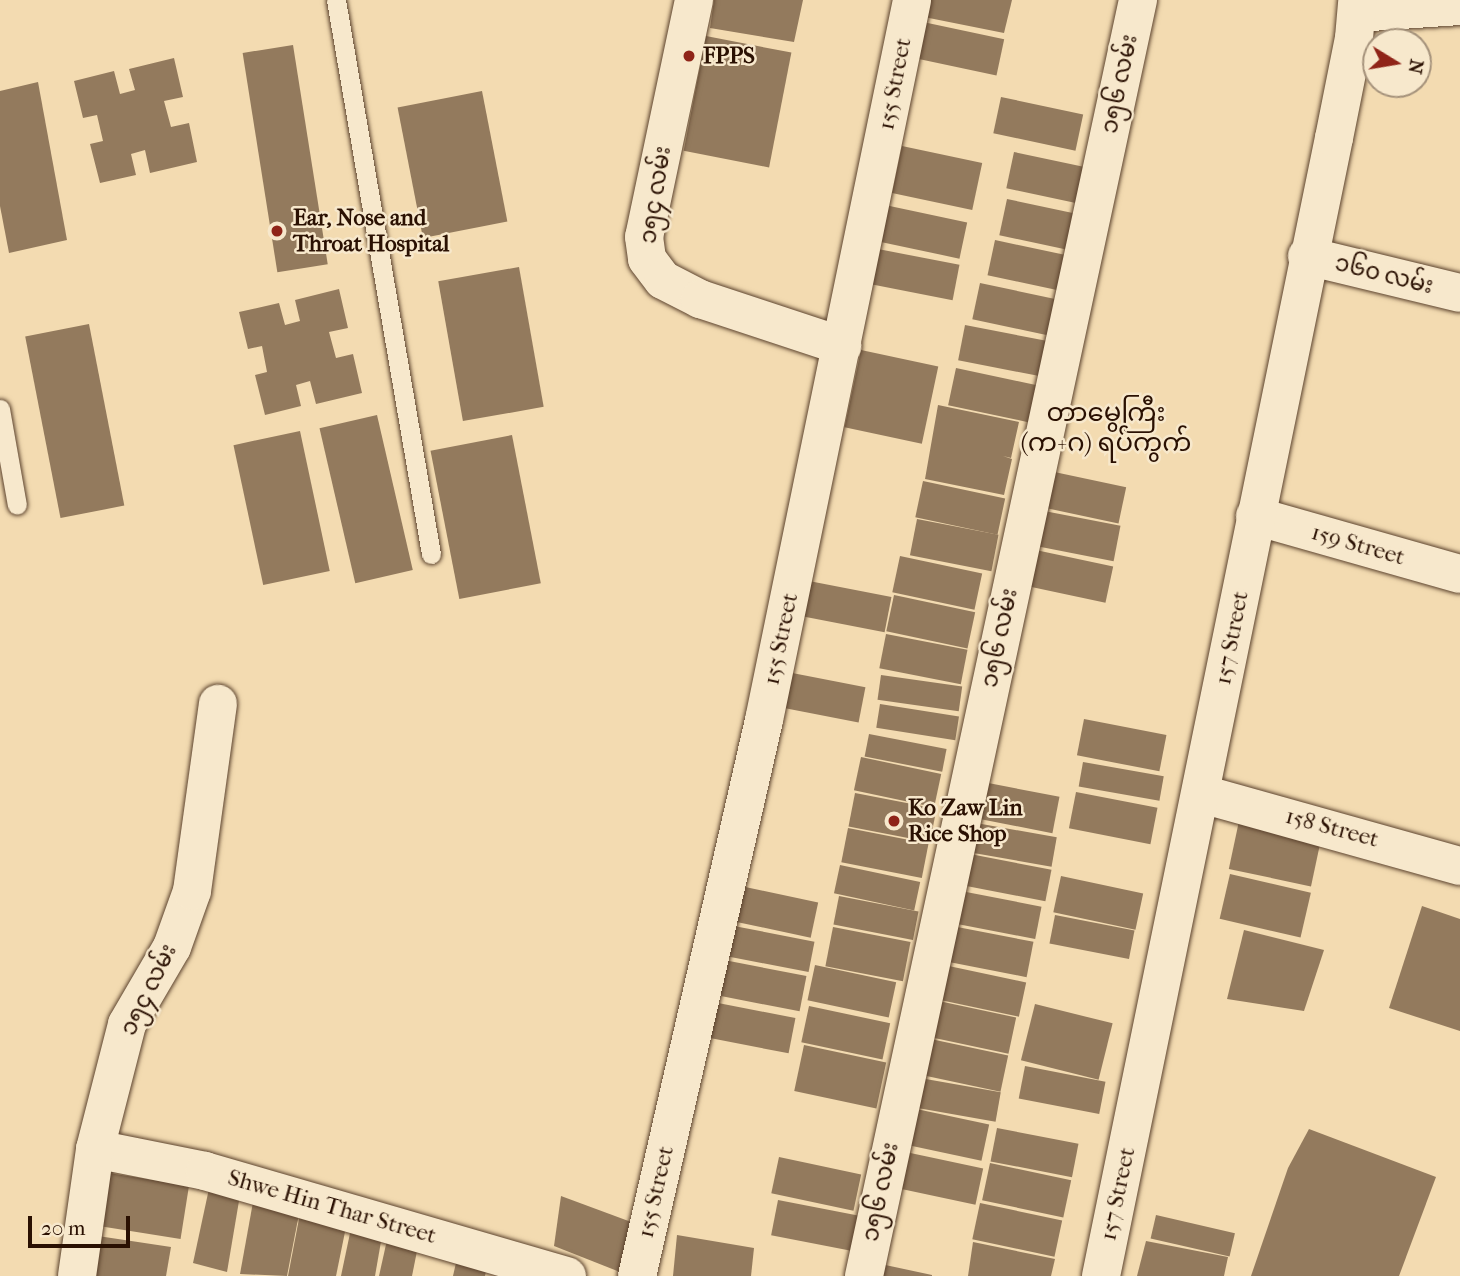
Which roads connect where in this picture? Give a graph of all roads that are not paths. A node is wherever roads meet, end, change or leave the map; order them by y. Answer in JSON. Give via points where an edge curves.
{"nodes":[{"id":1,"x":336,"y":0,"type":"edge"},
{"id":2,"x":694,"y":0,"type":"edge"},
{"id":3,"x":912,"y":0,"type":"edge"},
{"id":4,"x":1138,"y":0,"type":"edge"},
{"id":5,"x":1460,"y":6,"type":"edge"},
{"id":6,"x":1357,"y":7,"type":"edge"},
{"id":7,"x":1307,"y":256,"type":"junction"},
{"id":8,"x":1460,"y":293,"type":"edge"},
{"id":9,"x":842,"y":346,"type":"junction"},
{"id":10,"x":0,"y":409,"type":"edge"},
{"id":11,"x":17,"y":505,"type":"dead end"},
{"id":12,"x":1255,"y":516,"type":"junction"},
{"id":13,"x":430,"y":554,"type":"dead end"},
{"id":14,"x":1460,"y":573,"type":"edge"},
{"id":15,"x":218,"y":704,"type":"dead end"},
{"id":16,"x":1202,"y":794,"type":"junction"},
{"id":17,"x":1460,"y":866,"type":"edge"},
{"id":18,"x":95,"y":1149,"type":"junction"},
{"id":19,"x":78,"y":1276,"type":"edge"},
{"id":20,"x":567,"y":1276,"type":"edge"},
{"id":21,"x":637,"y":1276,"type":"edge"},
{"id":22,"x":864,"y":1276,"type":"edge"},
{"id":23,"x":1101,"y":1276,"type":"edge"}],
"edges":[{"from":1,"to":13,"type":"lane"},
{"from":2,"to":9,"type":"street","name":"၁၅၄ လမ်း","via":[[645,237],[647,259],[663,280],[700,299]]},
{"from":3,"to":9,"type":"street","name":"155 Street"},
{"from":4,"to":22,"type":"street","name":"၁၅၆ လမ်း"},
{"from":5,"to":6,"type":"street"},
{"from":6,"to":7,"type":"street","name":"157 Street"},
{"from":7,"to":8,"type":"street","name":"၁၆၀ လမ်း"},
{"from":7,"to":12,"type":"street","name":"157 Street"},
{"from":9,"to":21,"type":"street","name":"155 Street","via":[[764,720]]},
{"from":10,"to":11,"type":"lane"},
{"from":12,"to":14,"type":"street","name":"159 Street"},
{"from":12,"to":16,"type":"street","name":"157 Street"},
{"from":15,"to":18,"type":"street","name":"၁၅၄ လမ်း","via":[[192,891],[172,947],[127,1024]]},
{"from":16,"to":17,"type":"street","name":"158 Street"},
{"from":16,"to":23,"type":"street","name":"157 Street"},
{"from":18,"to":19,"type":"street","name":"၁၅၄ လမ်း"},
{"from":18,"to":20,"type":"street","name":"Shwe Hin Thar Street","via":[[205,1171]]}]}
